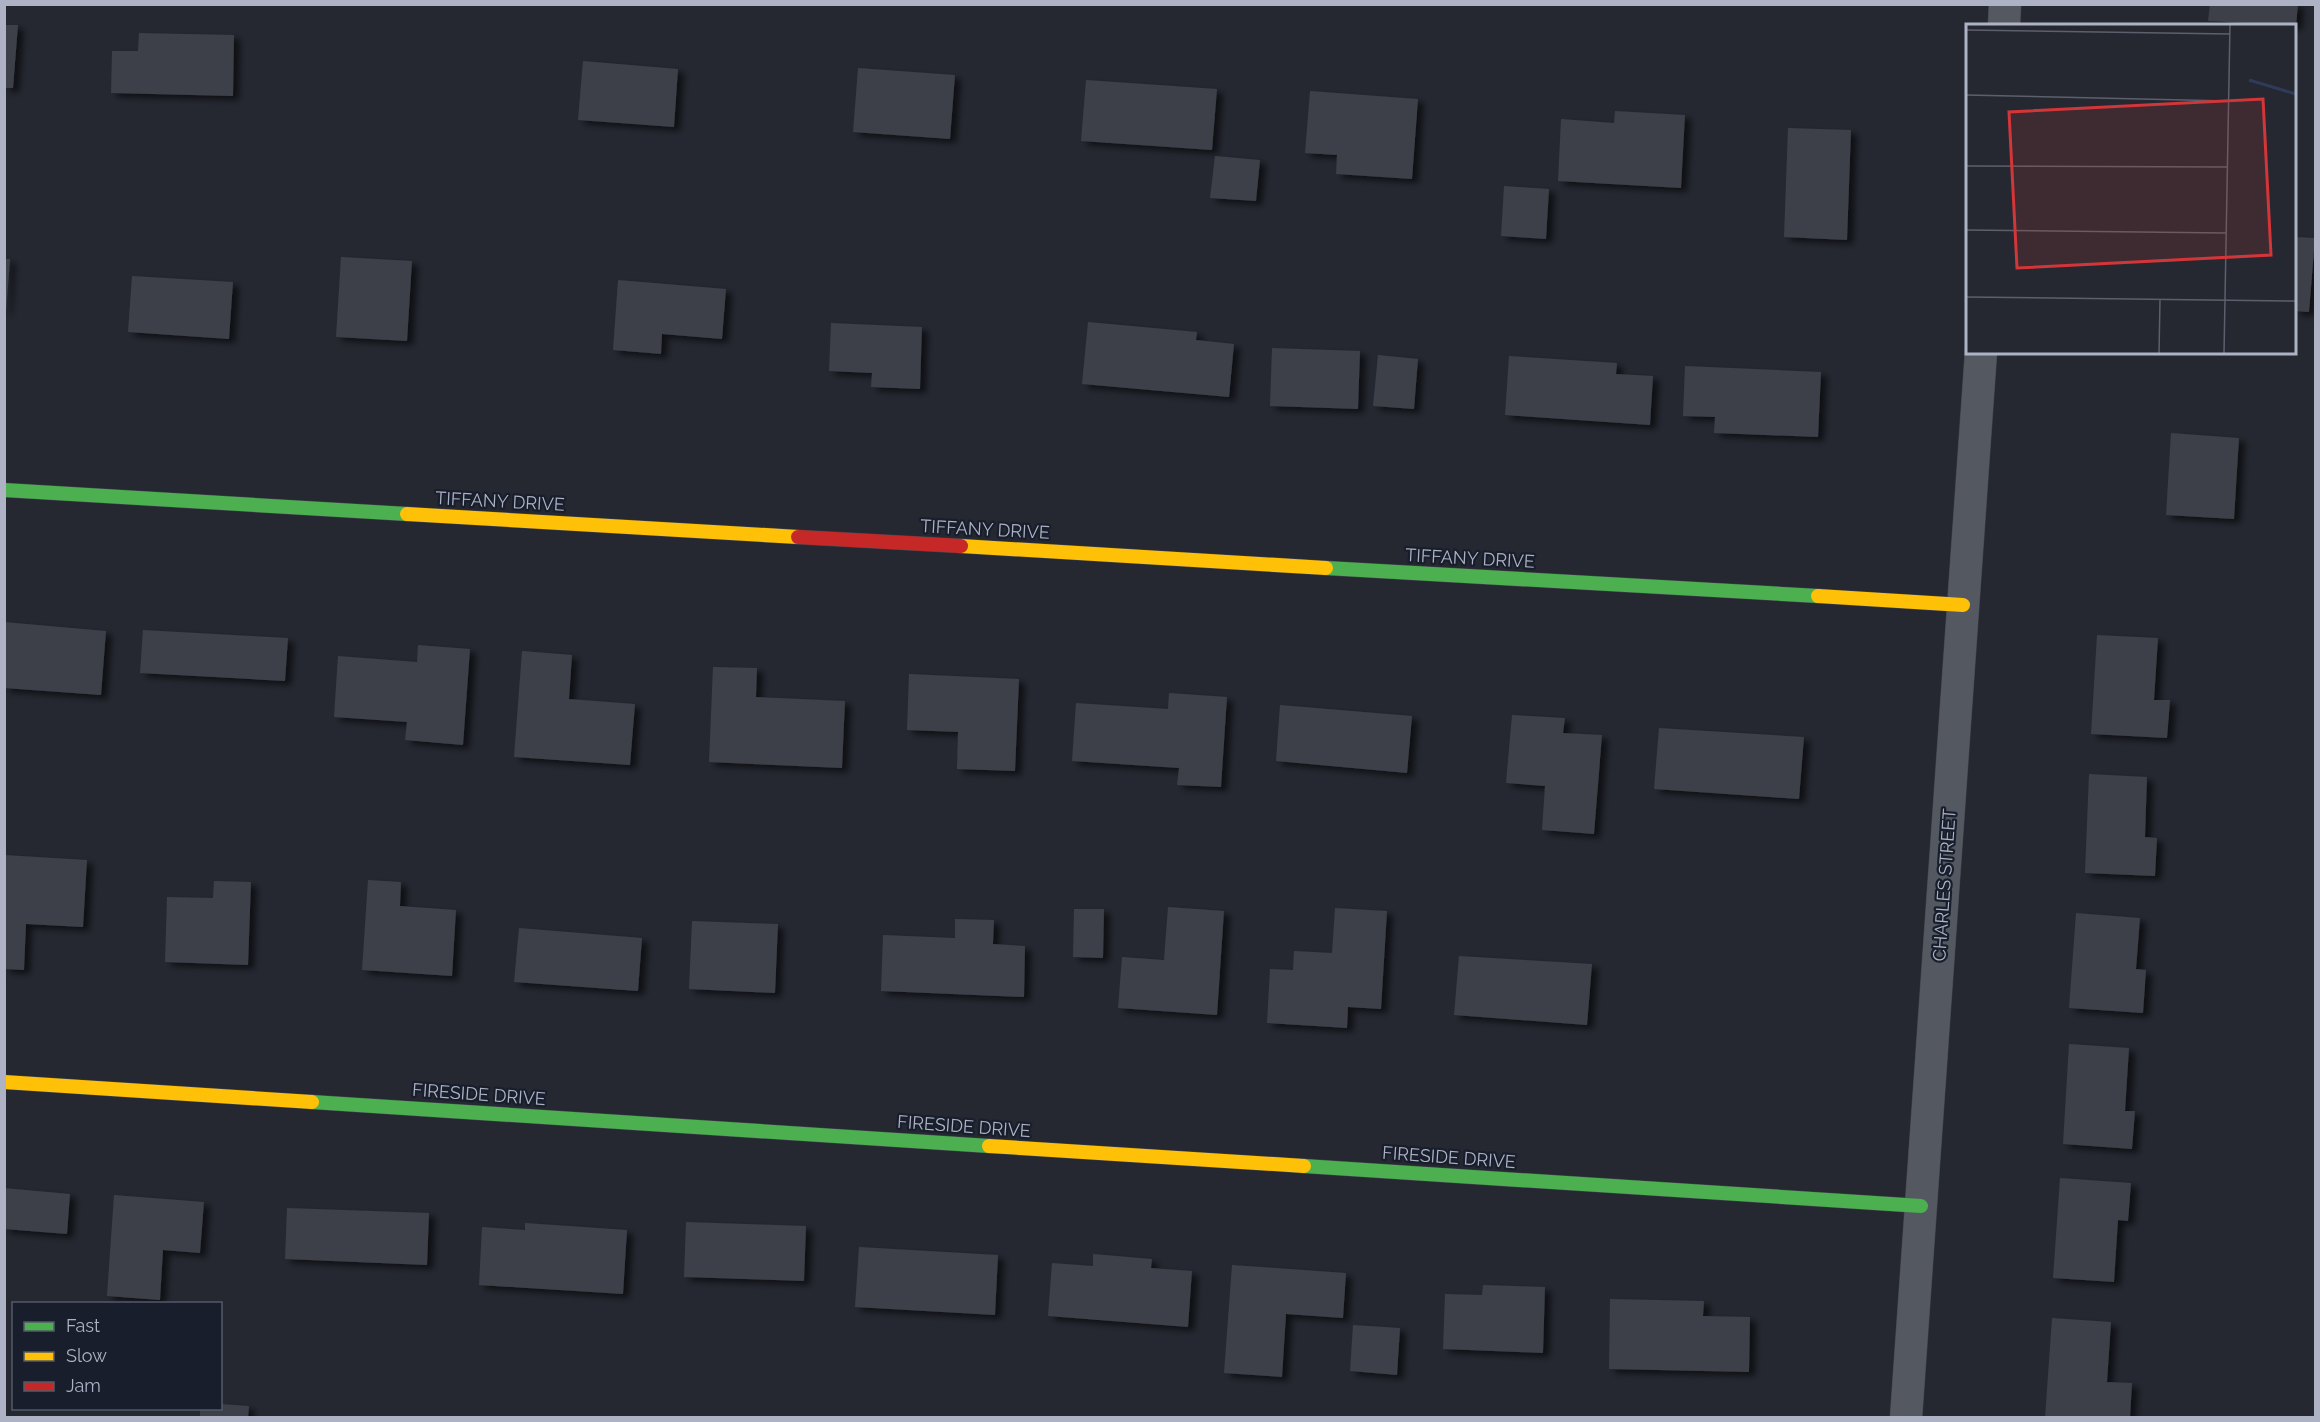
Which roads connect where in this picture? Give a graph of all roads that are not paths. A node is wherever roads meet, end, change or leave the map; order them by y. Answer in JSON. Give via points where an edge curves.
{"nodes":[{"id":1,"x":2006,"y":4,"type":"edge"},
{"id":2,"x":2004,"y":24,"type":"edge"},
{"id":3,"x":1981,"y":354,"type":"edge"},
{"id":4,"x":4,"y":490,"type":"edge"},
{"id":5,"x":1963,"y":604,"type":"junction"},
{"id":6,"x":4,"y":1082,"type":"edge"},
{"id":7,"x":1921,"y":1206,"type":"junction"},
{"id":8,"x":1906,"y":1418,"type":"edge"}],
"edges":[{"from":1,"to":2,"type":"street"},
{"from":3,"to":5,"type":"street","name":"CHARLES STREET"},
{"from":4,"to":5,"type":"street","name":"TIFFANY DRIVE"},
{"from":5,"to":7,"type":"street","name":"CHARLES STREET"},
{"from":6,"to":7,"type":"street","name":"FIRESIDE DRIVE"},
{"from":7,"to":8,"type":"street","name":"CHARLES STREET"}]}
